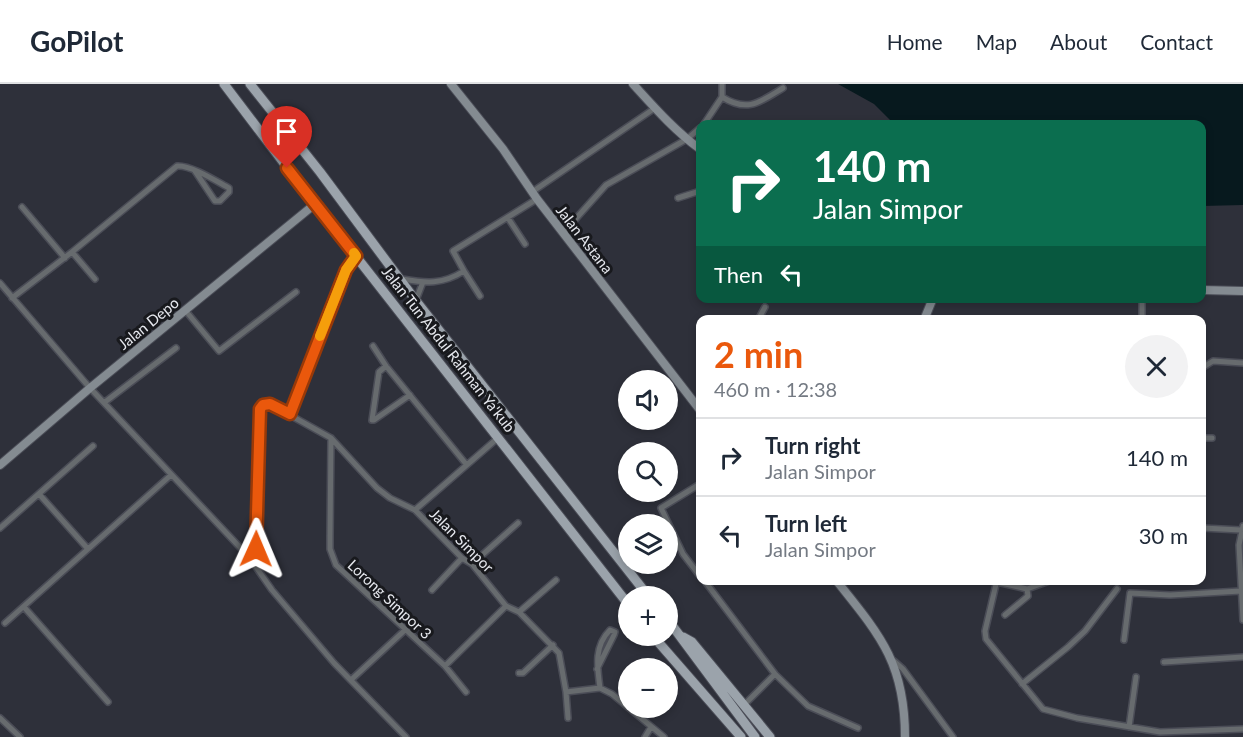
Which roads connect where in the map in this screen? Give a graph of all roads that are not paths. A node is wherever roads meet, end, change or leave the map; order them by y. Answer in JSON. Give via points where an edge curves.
{"nodes":[{"id":1,"x":224,"y":84,"type":"edge"},
{"id":2,"x":250,"y":84,"type":"edge"},
{"id":3,"x":451,"y":84,"type":"edge"},
{"id":4,"x":633,"y":84,"type":"edge"},
{"id":5,"x":722,"y":84,"type":"edge"},
{"id":6,"x":783,"y":88,"type":"dead end"},
{"id":7,"x":722,"y":98,"type":"junction"},
{"id":8,"x":655,"y":108,"type":"junction"},
{"id":9,"x":707,"y":120,"type":"edge"},
{"id":10,"x":696,"y":131,"type":"edge"},
{"id":11,"x":687,"y":139,"type":"junction"},
{"id":12,"x":696,"y":146,"type":"edge"},
{"id":13,"x":195,"y":171,"type":"junction"},
{"id":14,"x":696,"y":191,"type":"edge"},
{"id":15,"x":535,"y":195,"type":"junction"},
{"id":16,"x":678,"y":198,"type":"dead end"},
{"id":17,"x":315,"y":204,"type":"junction"},
{"id":18,"x":22,"y":207,"type":"dead end"},
{"id":19,"x":508,"y":218,"type":"junction"},
{"id":20,"x":563,"y":233,"type":"junction"},
{"id":21,"x":525,"y":244,"type":"dead end"},
{"id":22,"x":72,"y":252,"type":"junction"},
{"id":23,"x":356,"y":256,"type":"junction"},
{"id":24,"x":65,"y":258,"type":"junction"},
{"id":25,"x":464,"y":271,"type":"junction"},
{"id":26,"x":95,"y":279,"type":"dead end"},
{"id":27,"x":400,"y":279,"type":"junction"},
{"id":28,"x":423,"y":282,"type":"junction"},
{"id":29,"x":0,"y":283,"type":"edge"},
{"id":30,"x":1206,"y":290,"type":"edge"},
{"id":31,"x":1243,"y":291,"type":"edge"},
{"id":32,"x":296,"y":292,"type":"dead end"},
{"id":33,"x":480,"y":296,"type":"dead end"},
{"id":34,"x":12,"y":298,"type":"junction"},
{"id":35,"x":416,"y":301,"type":"junction"},
{"id":36,"x":765,"y":307,"type":"dead end"},
{"id":37,"x":185,"y":310,"type":"junction"},
{"id":38,"x":761,"y":315,"type":"edge"},
{"id":39,"x":373,"y":346,"type":"dead end"},
{"id":40,"x":176,"y":348,"type":"dead end"},
{"id":41,"x":1243,"y":363,"type":"edge"},
{"id":42,"x":1206,"y":365,"type":"edge"},
{"id":43,"x":386,"y":366,"type":"junction"},
{"id":44,"x":90,"y":388,"type":"junction"},
{"id":45,"x":410,"y":395,"type":"junction"},
{"id":46,"x":696,"y":398,"type":"edge"},
{"id":47,"x":105,"y":402,"type":"junction"},
{"id":48,"x":290,"y":414,"type":"junction"},
{"id":49,"x":499,"y":437,"type":"junction"},
{"id":50,"x":331,"y":438,"type":"junction"},
{"id":51,"x":1206,"y":438,"type":"edge"},
{"id":52,"x":1212,"y":438,"type":"dead end"},
{"id":53,"x":93,"y":447,"type":"dead end"},
{"id":54,"x":466,"y":464,"type":"junction"},
{"id":55,"x":0,"y":465,"type":"edge"},
{"id":56,"x":171,"y":475,"type":"junction"},
{"id":57,"x":696,"y":486,"type":"edge"},
{"id":58,"x":39,"y":494,"type":"junction"},
{"id":59,"x":415,"y":510,"type":"junction"},
{"id":60,"x":518,"y":523,"type":"dead end"},
{"id":61,"x":0,"y":528,"type":"edge"},
{"id":62,"x":1206,"y":528,"type":"edge"},
{"id":63,"x":1242,"y":528,"type":"edge"},
{"id":64,"x":88,"y":549,"type":"junction"},
{"id":65,"x":249,"y":557,"type":"junction"},
{"id":66,"x":462,"y":558,"type":"junction"},
{"id":67,"x":472,"y":564,"type":"junction"},
{"id":68,"x":696,"y":571,"type":"edge"},
{"id":69,"x":556,"y":579,"type":"dead end"},
{"id":70,"x":708,"y":585,"type":"edge"},
{"id":71,"x":840,"y":585,"type":"edge"},
{"id":72,"x":996,"y":585,"type":"edge"},
{"id":73,"x":1012,"y":585,"type":"edge"},
{"id":74,"x":1038,"y":585,"type":"edge"},
{"id":75,"x":640,"y":586,"type":"edge"},
{"id":76,"x":1027,"y":589,"type":"junction"},
{"id":77,"x":1117,"y":589,"type":"dead end"},
{"id":78,"x":432,"y":590,"type":"dead end"},
{"id":79,"x":618,"y":591,"type":"edge"},
{"id":80,"x":1241,"y":591,"type":"junction"},
{"id":81,"x":506,"y":606,"type":"junction"},
{"id":82,"x":1243,"y":606,"type":"edge"},
{"id":83,"x":24,"y":607,"type":"junction"},
{"id":84,"x":519,"y":612,"type":"junction"},
{"id":85,"x":1005,"y":615,"type":"dead end"},
{"id":86,"x":1243,"y":620,"type":"edge"},
{"id":87,"x":4,"y":623,"type":"dead end"},
{"id":88,"x":405,"y":630,"type":"junction"},
{"id":89,"x":678,"y":634,"type":"joint"},
{"id":90,"x":1124,"y":640,"type":"dead end"},
{"id":91,"x":553,"y":645,"type":"junction"},
{"id":92,"x":661,"y":646,"type":"edge"},
{"id":93,"x":664,"y":650,"type":"junction"},
{"id":94,"x":1243,"y":657,"type":"edge"},
{"id":95,"x":892,"y":660,"type":"junction"},
{"id":96,"x":1164,"y":662,"type":"dead end"},
{"id":97,"x":445,"y":666,"type":"junction"},
{"id":98,"x":597,"y":669,"type":"junction"},
{"id":99,"x":519,"y":673,"type":"dead end"},
{"id":100,"x":775,"y":674,"type":"junction"},
{"id":101,"x":1136,"y":677,"type":"dead end"},
{"id":102,"x":352,"y":679,"type":"junction"},
{"id":103,"x":1022,"y":684,"type":"junction"},
{"id":104,"x":600,"y":688,"type":"junction"},
{"id":105,"x":466,"y":692,"type":"dead end"},
{"id":106,"x":566,"y":692,"type":"junction"},
{"id":107,"x":108,"y":702,"type":"dead end"},
{"id":108,"x":743,"y":706,"type":"junction"},
{"id":109,"x":0,"y":718,"type":"edge"},
{"id":110,"x":568,"y":718,"type":"dead end"},
{"id":111,"x":651,"y":727,"type":"junction"},
{"id":112,"x":1129,"y":727,"type":"junction"},
{"id":113,"x":858,"y":728,"type":"dead end"},
{"id":114,"x":1243,"y":729,"type":"edge"},
{"id":115,"x":20,"y":737,"type":"edge"},
{"id":116,"x":406,"y":737,"type":"edge"},
{"id":117,"x":645,"y":737,"type":"edge"},
{"id":118,"x":664,"y":737,"type":"edge"},
{"id":119,"x":733,"y":737,"type":"edge"},
{"id":120,"x":741,"y":737,"type":"edge"},
{"id":121,"x":755,"y":737,"type":"edge"},
{"id":122,"x":770,"y":737,"type":"edge"},
{"id":123,"x":905,"y":737,"type":"edge"},
{"id":124,"x":953,"y":737,"type":"edge"}],
"edges":[{"from":1,"to":17,"type":"main road","name":"Jalan Tun Abdul Rahman Ya'kub"},
{"from":2,"to":27,"type":"main road","name":"Jalan Tun Abdul Rahman Ya'kub"},
{"from":3,"to":15,"type":"main road","name":"Jalan Astana"},
{"from":4,"to":8,"type":"main road"},
{"from":5,"to":7,"type":"street"},
{"from":6,"to":7,"type":"street","via":[[747,106]]},
{"from":7,"to":9,"type":"street"},
{"from":8,"to":11,"type":"main road"},
{"from":8,"to":15,"type":"street"},
{"from":10,"to":11,"type":"street"},
{"from":11,"to":12,"type":"main road"},
{"from":11,"to":20,"type":"street","via":[[606,185]]},
{"from":13,"to":13,"type":"street","via":[[215,201],[229,192],[229,188]]},
{"from":13,"to":22,"type":"street","via":[[177,166]]},
{"from":14,"to":16,"type":"street"},
{"from":15,"to":19,"type":"street"},
{"from":15,"to":20,"type":"main road","name":"Jalan Astana"},
{"from":17,"to":23,"type":"main road","name":"Jalan Tun Abdul Rahman Ya'kub"},
{"from":17,"to":37,"type":"main road","name":"Jalan Depo"},
{"from":18,"to":24,"type":"street"},
{"from":19,"to":21,"type":"street"},
{"from":19,"to":25,"type":"street","via":[[453,251]]},
{"from":20,"to":46,"type":"main road","name":"Jalan Astana"},
{"from":22,"to":24,"type":"street"},
{"from":22,"to":26,"type":"street"},
{"from":23,"to":48,"type":"street","via":[[346,270]]},
{"from":23,"to":49,"type":"main road","name":"Jalan Tun Abdul Rahman Ya'kub"},
{"from":24,"to":34,"type":"street"},
{"from":25,"to":28,"type":"street","via":[[448,280]]},
{"from":25,"to":33,"type":"street"},
{"from":27,"to":28,"type":"street"},
{"from":27,"to":35,"type":"main road","name":"Jalan Tun Abdul Rahman Ya'kub"},
{"from":28,"to":35,"type":"street"},
{"from":29,"to":34,"type":"street"},
{"from":30,"to":31,"type":"main road"},
{"from":32,"to":37,"type":"street","via":[[219,351]]},
{"from":34,"to":44,"type":"street"},
{"from":35,"to":75,"type":"main road","name":"Jalan Tun Abdul Rahman Ya'kub"},
{"from":36,"to":38,"type":"street"},
{"from":37,"to":44,"type":"main road","name":"Jalan Depo"},
{"from":39,"to":43,"type":"street"},
{"from":40,"to":47,"type":"street"},
{"from":41,"to":42,"type":"street","via":[[1212,361]]},
{"from":43,"to":45,"type":"street"},
{"from":43,"to":45,"type":"street","via":[[380,372],[372,420]]},
{"from":44,"to":47,"type":"street"},
{"from":44,"to":55,"type":"main road","name":"Jalan Depo"},
{"from":45,"to":54,"type":"street"},
{"from":47,"to":56,"type":"street"},
{"from":48,"to":50,"type":"street","name":"Jalan Simpor"},
{"from":48,"to":65,"type":"street","name":"Jalan Simpor","via":[[270,404],[263,405],[259,414],[256,549]]},
{"from":49,"to":54,"type":"street"},
{"from":49,"to":79,"type":"main road","name":"Jalan Tun Abdul Rahman Ya'kub"},
{"from":50,"to":59,"type":"street","name":"Jalan Simpor","via":[[377,488]]},
{"from":50,"to":88,"type":"street","name":"Lorong Simpor 3","via":[[333,559]]},
{"from":51,"to":52,"type":"street"},
{"from":53,"to":58,"type":"street"},
{"from":54,"to":59,"type":"street"},
{"from":56,"to":64,"type":"street"},
{"from":56,"to":65,"type":"street"},
{"from":57,"to":68,"type":"street","via":[[661,508],[683,554]]},
{"from":58,"to":61,"type":"street"},
{"from":58,"to":64,"type":"street"},
{"from":59,"to":66,"type":"street","name":"Jalan Simpor"},
{"from":60,"to":67,"type":"street"},
{"from":62,"to":63,"type":"street"},
{"from":63,"to":80,"type":"street"},
{"from":64,"to":83,"type":"street"},
{"from":65,"to":102,"type":"street","via":[[272,590]]},
{"from":66,"to":67,"type":"street","name":"Jalan Simpor"},
{"from":66,"to":78,"type":"street"},
{"from":67,"to":81,"type":"street","name":"Jalan Simpor"},
{"from":69,"to":84,"type":"street"},
{"from":70,"to":100,"type":"street"},
{"from":71,"to":95,"type":"main road"},
{"from":72,"to":103,"type":"street","via":[[986,639]]},
{"from":73,"to":76,"type":"street"},
{"from":74,"to":76,"type":"street"},
{"from":76,"to":85,"type":"street","via":[[1028,596]]},
{"from":77,"to":103,"type":"street","via":[[1085,631]]},
{"from":80,"to":82,"type":"street"},
{"from":80,"to":90,"type":"street","via":[[1170,596],[1130,593]]},
{"from":81,"to":84,"type":"street","name":"Jalan Simpor"},
{"from":81,"to":97,"type":"street"},
{"from":82,"to":86,"type":"street"},
{"from":83,"to":87,"type":"street"},
{"from":83,"to":107,"type":"street"},
{"from":84,"to":91,"type":"street","name":"Jalan Simpor"},
{"from":88,"to":97,"type":"street","name":"Lorong Simpor 3"},
{"from":88,"to":102,"type":"street"},
{"from":89,"to":108,"type":"main road","via":[[692,642]]},
{"from":89,"to":121,"type":"main road"},
{"from":91,"to":99,"type":"street"},
{"from":91,"to":106,"type":"street","name":"Jalan Simpor","via":[[561,659]]},
{"from":92,"to":93,"type":"main road"},
{"from":93,"to":119,"type":"main road","via":[[672,668]]},
{"from":93,"to":120,"type":"main road"},
{"from":94,"to":96,"type":"street"},
{"from":95,"to":123,"type":"main road","via":[[903,699]]},
{"from":95,"to":124,"type":"street","via":[[903,669]]},
{"from":97,"to":105,"type":"street","name":"Lorong Simpor 3"},
{"from":98,"to":98,"type":"street","via":[[596,654],[610,630],[615,633]]},
{"from":98,"to":104,"type":"street"},
{"from":100,"to":108,"type":"street"},
{"from":100,"to":113,"type":"street","via":[[808,706]]},
{"from":101,"to":112,"type":"street"},
{"from":102,"to":116,"type":"street"},
{"from":103,"to":112,"type":"street","via":[[1043,709]]},
{"from":104,"to":106,"type":"street"},
{"from":104,"to":111,"type":"street"},
{"from":106,"to":110,"type":"street","name":"Jalan Simpor"},
{"from":108,"to":122,"type":"main road"},
{"from":109,"to":115,"type":"street"},
{"from":111,"to":117,"type":"street"},
{"from":111,"to":118,"type":"street"},
{"from":112,"to":114,"type":"street","via":[[1160,732]]}]}
